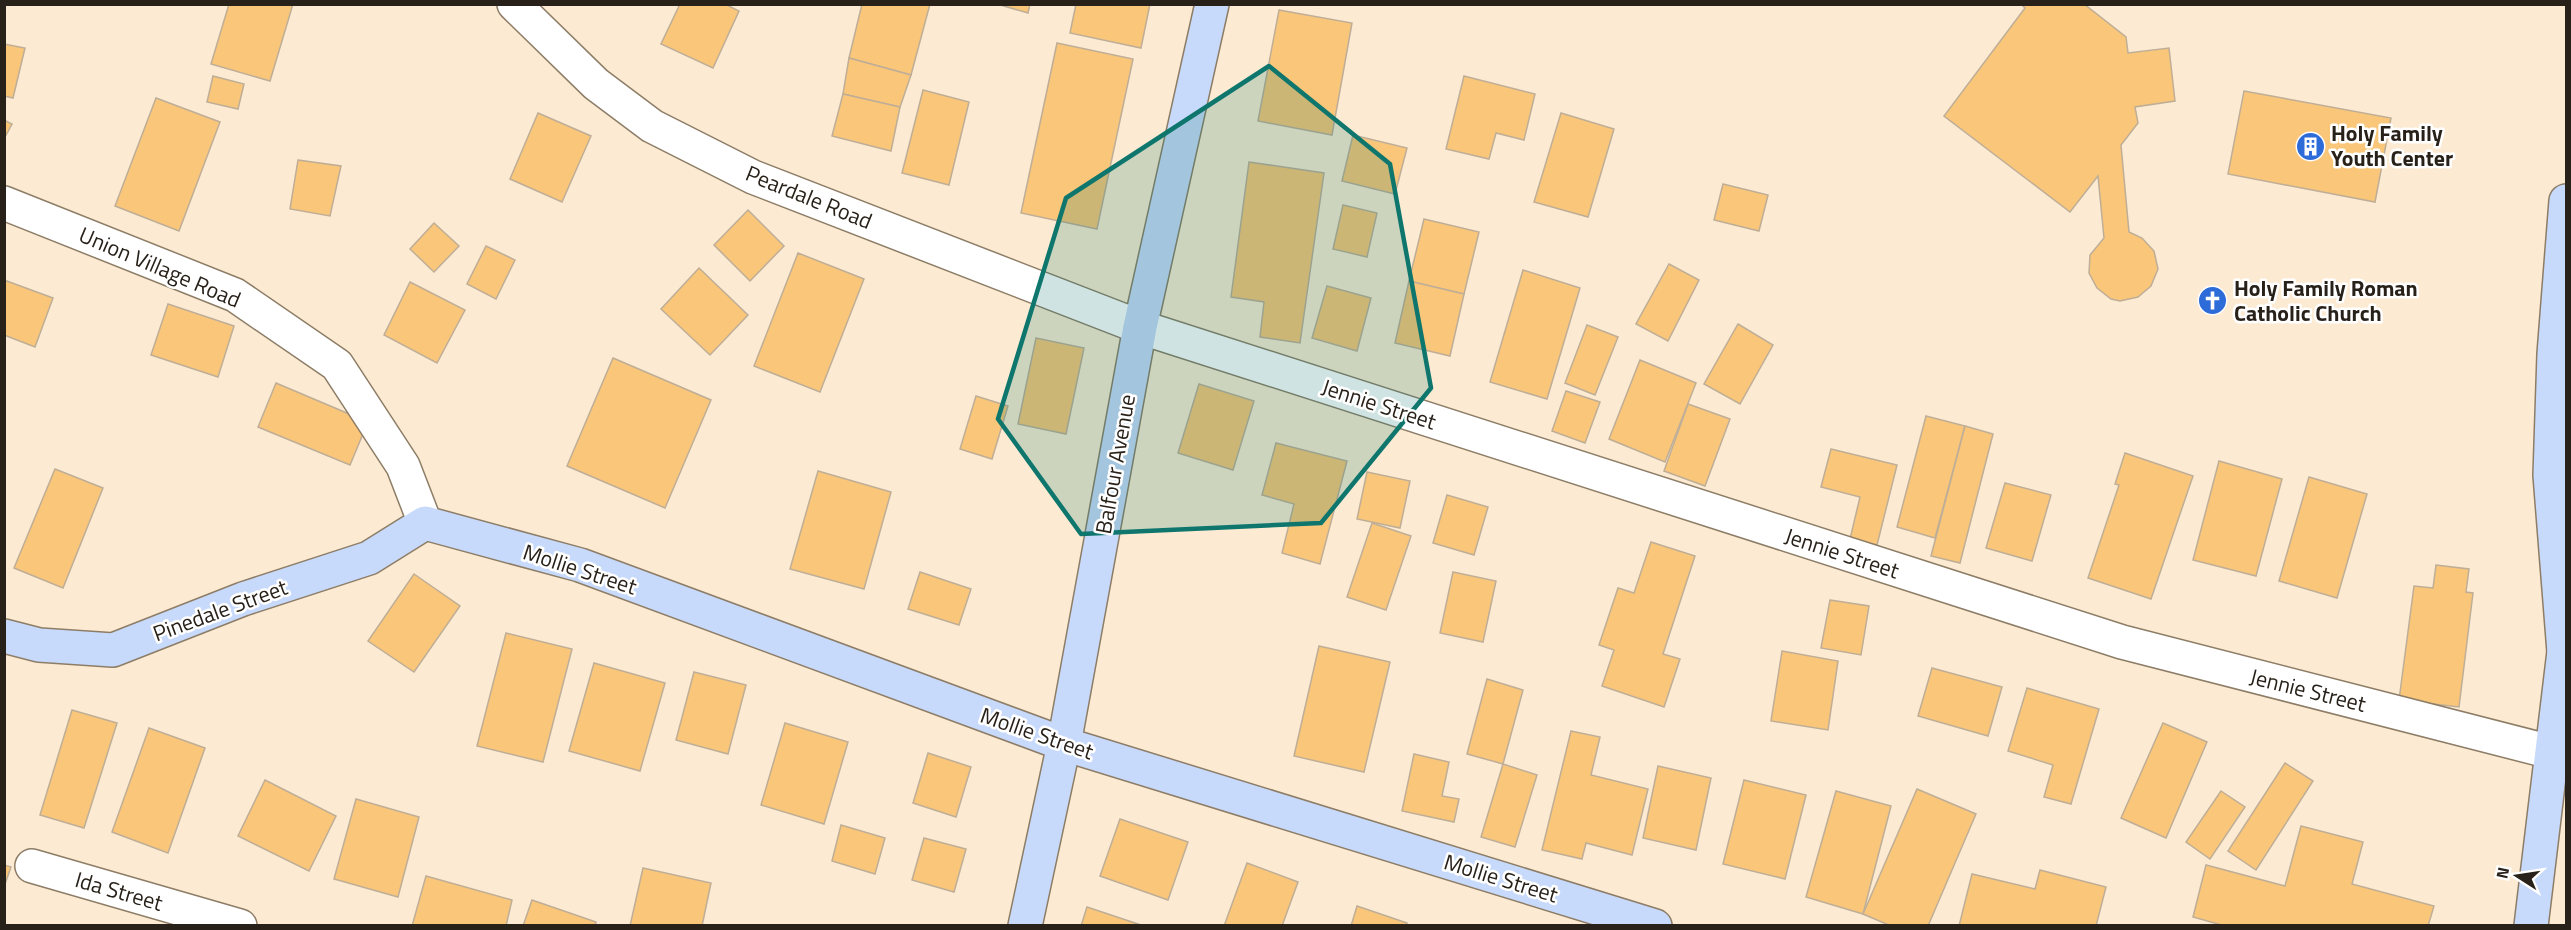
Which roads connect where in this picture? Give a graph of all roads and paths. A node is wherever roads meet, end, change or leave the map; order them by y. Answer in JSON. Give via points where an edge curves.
{"nodes":[{"id":1,"x":514,"y":4,"type":"edge"},
{"id":2,"x":1212,"y":4,"type":"edge"},
{"id":3,"x":2566,"y":201,"type":"edge"},
{"id":4,"x":4,"y":203,"type":"edge"},
{"id":5,"x":1140,"y":327,"type":"junction"},
{"id":6,"x":425,"y":523,"type":"junction"},
{"id":7,"x":4,"y":636,"type":"edge"},
{"id":8,"x":2565,"y":644,"type":"edge"},
{"id":9,"x":1064,"y":744,"type":"junction"},
{"id":10,"x":2551,"y":752,"type":"junction"},
{"id":11,"x":2557,"y":796,"type":"edge"},
{"id":12,"x":32,"y":866,"type":"dead end"},
{"id":13,"x":240,"y":926,"type":"edge"},
{"id":14,"x":1025,"y":926,"type":"edge"},
{"id":15,"x":1655,"y":926,"type":"edge"},
{"id":16,"x":2531,"y":926,"type":"edge"}],
"edges":[{"from":1,"to":5,"type":"street","name":"Peardale Road","via":[[596,84],[652,126],[753,177]]},
{"from":2,"to":5,"type":"street","name":"Balfour Avenue"},
{"from":3,"to":8,"type":"street","via":[[2554,354],[2550,475]]},
{"from":4,"to":6,"type":"street","name":"Union Village Road","via":[[235,295],[337,365],[403,466]]},
{"from":5,"to":9,"type":"street","name":"Balfour Avenue"},
{"from":5,"to":10,"type":"street","name":"Jennie Street","via":[[2122,642]]},
{"from":6,"to":7,"type":"street","name":"Pinedale Street","via":[[369,558],[243,599],[113,650],[39,645]]},
{"from":6,"to":9,"type":"street","name":"Mollie Street","via":[[580,566]]},
{"from":8,"to":10,"type":"street"},
{"from":9,"to":14,"type":"street","name":"Balfour Avenue"},
{"from":9,"to":15,"type":"street","name":"Mollie Street"},
{"from":10,"to":11,"type":"street"},
{"from":11,"to":16,"type":"street"},
{"from":12,"to":13,"type":"street","name":"Ida Street"}]}
